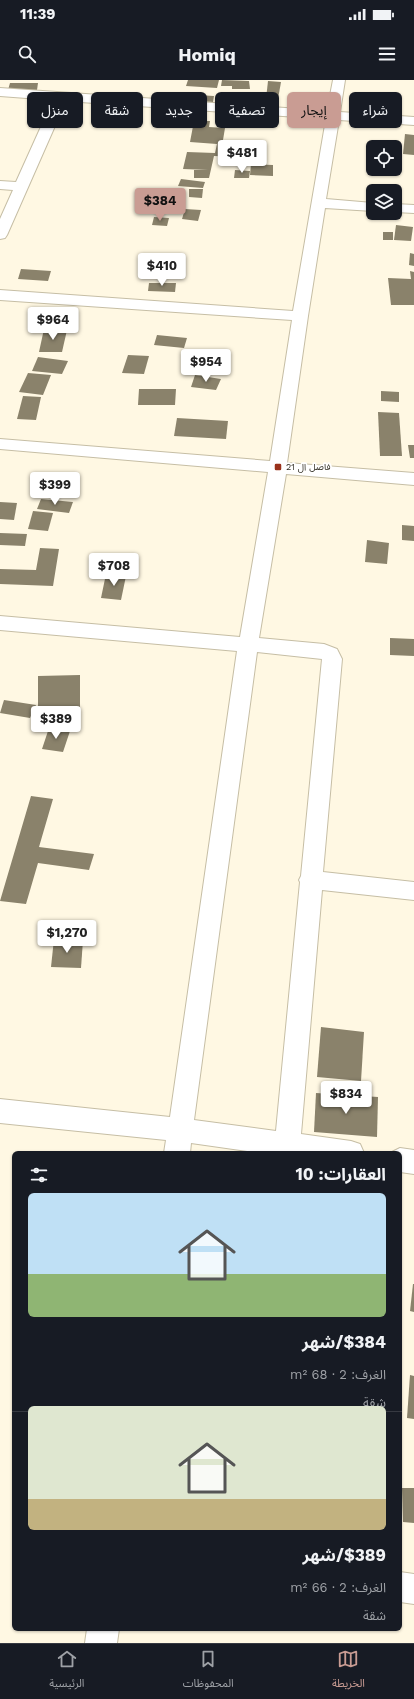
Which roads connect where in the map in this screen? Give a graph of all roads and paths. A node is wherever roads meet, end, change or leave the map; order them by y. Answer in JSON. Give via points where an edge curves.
{"nodes":[{"id":1,"x":339,"y":80,"type":"edge"},
{"id":2,"x":0,"y":92,"type":"edge"},
{"id":3,"x":337,"y":92,"type":"edge"},
{"id":4,"x":27,"y":94,"type":"edge"},
{"id":5,"x":83,"y":99,"type":"edge"},
{"id":6,"x":287,"y":113,"type":"edge"},
{"id":7,"x":341,"y":116,"type":"edge"},
{"id":8,"x":414,"y":121,"type":"edge"},
{"id":9,"x":47,"y":128,"type":"edge"},
{"id":10,"x":332,"y":128,"type":"edge"},
{"id":11,"x":0,"y":185,"type":"edge"},
{"id":12,"x":22,"y":186,"type":"junction"},
{"id":13,"x":319,"y":203,"type":"junction"},
{"id":14,"x":366,"y":206,"type":"edge"},
{"id":15,"x":402,"y":208,"type":"edge"},
{"id":16,"x":414,"y":209,"type":"edge"},
{"id":17,"x":0,"y":235,"type":"edge"},
{"id":18,"x":0,"y":295,"type":"edge"},
{"id":19,"x":300,"y":316,"type":"junction"},
{"id":20,"x":0,"y":444,"type":"edge"},
{"id":21,"x":278,"y":467,"type":"junction"},
{"id":22,"x":414,"y":479,"type":"edge"},
{"id":23,"x":0,"y":623,"type":"edge"},
{"id":24,"x":248,"y":645,"type":"junction"},
{"id":25,"x":310,"y":880,"type":"junction"},
{"id":26,"x":414,"y":891,"type":"edge"},
{"id":27,"x":0,"y":1110,"type":"edge"},
{"id":28,"x":178,"y":1142,"type":"edge"},
{"id":29,"x":288,"y":1144,"type":"junction"},
{"id":30,"x":337,"y":1151,"type":"edge"},
{"id":31,"x":402,"y":1160,"type":"edge"},
{"id":32,"x":414,"y":1162,"type":"edge"},
{"id":33,"x":402,"y":1587,"type":"edge"},
{"id":34,"x":414,"y":1589,"type":"edge"},
{"id":35,"x":103,"y":1631,"type":"edge"},
{"id":36,"x":101,"y":1643,"type":"edge"}],
"edges":[{"from":1,"to":3,"type":"street"},
{"from":2,"to":4,"type":"street"},
{"from":5,"to":6,"type":"street"},
{"from":7,"to":8,"type":"street"},
{"from":9,"to":12,"type":"street"},
{"from":10,"to":13,"type":"street"},
{"from":11,"to":12,"type":"street"},
{"from":12,"to":17,"type":"street"},
{"from":13,"to":14,"type":"street"},
{"from":13,"to":19,"type":"street"},
{"from":15,"to":16,"type":"street"},
{"from":18,"to":19,"type":"street"},
{"from":19,"to":21,"type":"street"},
{"from":20,"to":21,"type":"street"},
{"from":21,"to":22,"type":"street"},
{"from":21,"to":24,"type":"street"},
{"from":23,"to":24,"type":"street"},
{"from":24,"to":25,"type":"street","via":[[324,651],[330,654],[332,659]]},
{"from":24,"to":28,"type":"street"},
{"from":25,"to":26,"type":"street"},
{"from":25,"to":29,"type":"street"},
{"from":27,"to":28,"type":"street"},
{"from":28,"to":29,"type":"street"},
{"from":29,"to":30,"type":"street"},
{"from":31,"to":32,"type":"street"},
{"from":33,"to":34,"type":"street"},
{"from":35,"to":36,"type":"street"}]}
